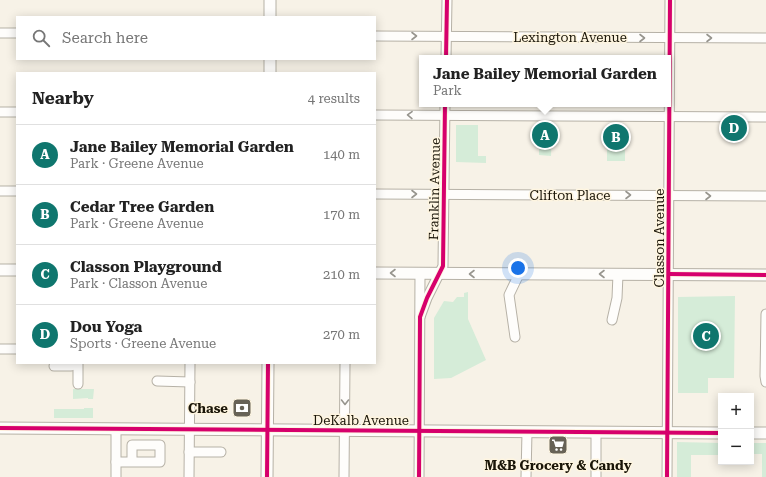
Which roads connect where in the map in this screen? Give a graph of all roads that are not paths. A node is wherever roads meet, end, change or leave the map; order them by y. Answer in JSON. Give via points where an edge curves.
{"nodes":[{"id":1,"x":270,"y":0,"type":"edge"},
{"id":2,"x":447,"y":0,"type":"edge"},
{"id":3,"x":670,"y":0,"type":"edge"},
{"id":4,"x":270,"y":16,"type":"edge"},
{"id":5,"x":0,"y":33,"type":"edge"},
{"id":6,"x":16,"y":33,"type":"edge"},
{"id":7,"x":376,"y":36,"type":"edge"},
{"id":8,"x":447,"y":36,"type":"junction"},
{"id":9,"x":670,"y":38,"type":"junction"},
{"id":10,"x":766,"y":38,"type":"edge"},
{"id":11,"x":446,"y":55,"type":"edge"},
{"id":12,"x":670,"y":55,"type":"edge"},
{"id":13,"x":270,"y":60,"type":"edge"},
{"id":14,"x":270,"y":72,"type":"edge"},
{"id":15,"x":445,"y":107,"type":"edge"},
{"id":16,"x":670,"y":107,"type":"edge"},
{"id":17,"x":0,"y":112,"type":"edge"},
{"id":18,"x":16,"y":112,"type":"edge"},
{"id":19,"x":376,"y":115,"type":"edge"},
{"id":20,"x":445,"y":116,"type":"junction"},
{"id":21,"x":670,"y":117,"type":"junction"},
{"id":22,"x":766,"y":117,"type":"edge"},
{"id":23,"x":0,"y":191,"type":"edge"},
{"id":24,"x":16,"y":191,"type":"edge"},
{"id":25,"x":376,"y":194,"type":"edge"},
{"id":26,"x":444,"y":194,"type":"junction"},
{"id":27,"x":669,"y":196,"type":"junction"},
{"id":28,"x":766,"y":196,"type":"edge"},
{"id":29,"x":0,"y":270,"type":"edge"},
{"id":30,"x":16,"y":270,"type":"edge"},
{"id":31,"x":376,"y":273,"type":"edge"},
{"id":32,"x":420,"y":274,"type":"junction"},
{"id":33,"x":438,"y":274,"type":"junction"},
{"id":34,"x":519,"y":274,"type":"junction"},
{"id":35,"x":618,"y":274,"type":"junction"},
{"id":36,"x":670,"y":274,"type":"junction"},
{"id":37,"x":766,"y":275,"type":"edge"},
{"id":38,"x":766,"y":314,"type":"edge"},
{"id":39,"x":420,"y":318,"type":"junction"},
{"id":40,"x":612,"y":320,"type":"dead end"},
{"id":41,"x":515,"y":337,"type":"dead end"},
{"id":42,"x":0,"y":349,"type":"edge"},
{"id":43,"x":16,"y":349,"type":"edge"},
{"id":44,"x":190,"y":364,"type":"edge"},
{"id":45,"x":268,"y":364,"type":"edge"},
{"id":46,"x":345,"y":364,"type":"edge"},
{"id":47,"x":66,"y":365,"type":"edge"},
{"id":48,"x":157,"y":381,"type":"dead end"},
{"id":49,"x":190,"y":382,"type":"junction"},
{"id":50,"x":766,"y":382,"type":"edge"},
{"id":51,"x":78,"y":384,"type":"dead end"},
{"id":52,"x":0,"y":428,"type":"edge"},
{"id":53,"x":116,"y":428,"type":"junction"},
{"id":54,"x":190,"y":429,"type":"junction"},
{"id":55,"x":267,"y":430,"type":"junction"},
{"id":56,"x":344,"y":430,"type":"junction"},
{"id":57,"x":420,"y":431,"type":"junction"},
{"id":58,"x":527,"y":432,"type":"junction"},
{"id":59,"x":596,"y":432,"type":"junction"},
{"id":60,"x":667,"y":432,"type":"junction"},
{"id":61,"x":718,"y":433,"type":"edge"},
{"id":62,"x":754,"y":433,"type":"edge"},
{"id":63,"x":766,"y":433,"type":"edge"},
{"id":64,"x":189,"y":452,"type":"junction"},
{"id":65,"x":221,"y":452,"type":"dead end"},
{"id":66,"x":116,"y":462,"type":"junction"},
{"id":67,"x":132,"y":462,"type":"dead end"},
{"id":68,"x":116,"y":477,"type":"edge"},
{"id":69,"x":189,"y":477,"type":"edge"},
{"id":70,"x":267,"y":477,"type":"edge"},
{"id":71,"x":344,"y":477,"type":"edge"},
{"id":72,"x":419,"y":477,"type":"edge"},
{"id":73,"x":526,"y":477,"type":"edge"},
{"id":74,"x":596,"y":477,"type":"edge"},
{"id":75,"x":667,"y":477,"type":"edge"}],
"edges":[{"from":1,"to":4,"type":"main road"},
{"from":2,"to":8,"type":"street"},
{"from":3,"to":9,"type":"street","name":"Classon Avenue"},
{"from":5,"to":6,"type":"street"},
{"from":7,"to":8,"type":"street","name":"Lexington Avenue","one_way":true},
{"from":8,"to":9,"type":"street","name":"Lexington Avenue","one_way":true},
{"from":8,"to":11,"type":"street"},
{"from":9,"to":10,"type":"street","name":"Lexington Avenue","one_way":true},
{"from":9,"to":12,"type":"street","name":"Classon Avenue"},
{"from":13,"to":14,"type":"main road"},
{"from":15,"to":20,"type":"street","name":"Franklin Avenue"},
{"from":16,"to":21,"type":"street","name":"Classon Avenue"},
{"from":17,"to":18,"type":"street"},
{"from":20,"to":19,"type":"street","one_way":true},
{"from":20,"to":21,"type":"street"},
{"from":20,"to":26,"type":"street","name":"Franklin Avenue"},
{"from":21,"to":22,"type":"street"},
{"from":21,"to":27,"type":"street","name":"Classon Avenue"},
{"from":23,"to":24,"type":"street"},
{"from":25,"to":26,"type":"street","name":"Clifton Place","one_way":true},
{"from":26,"to":27,"type":"street","name":"Clifton Place","one_way":true},
{"from":26,"to":33,"type":"street","name":"Franklin Avenue","via":[[443,266]]},
{"from":27,"to":28,"type":"street","name":"Clifton Place","one_way":true},
{"from":27,"to":36,"type":"street","name":"Classon Avenue"},
{"from":29,"to":30,"type":"main road"},
{"from":32,"to":31,"type":"main road","one_way":true},
{"from":32,"to":33,"type":"main road"},
{"from":32,"to":39,"type":"street"},
{"from":34,"to":33,"type":"main road","one_way":true},
{"from":33,"to":39,"type":"street","name":"Franklin Avenue"},
{"from":35,"to":34,"type":"main road","one_way":true},
{"from":34,"to":41,"type":"street","via":[[509,295]]},
{"from":35,"to":36,"type":"main road"},
{"from":35,"to":40,"type":"street","via":[[617,298]]},
{"from":36,"to":37,"type":"main road"},
{"from":36,"to":60,"type":"street","name":"Classon Avenue"},
{"from":38,"to":50,"type":"street"},
{"from":39,"to":57,"type":"street"},
{"from":42,"to":43,"type":"street"},
{"from":44,"to":49,"type":"street"},
{"from":45,"to":55,"type":"main road"},
{"from":46,"to":56,"type":"street","one_way":true},
{"from":47,"to":51,"type":"street"},
{"from":48,"to":49,"type":"street"},
{"from":49,"to":54,"type":"street"},
{"from":52,"to":53,"type":"main road","name":"DeKalb Avenue"},
{"from":53,"to":54,"type":"main road","name":"DeKalb Avenue"},
{"from":53,"to":66,"type":"street"},
{"from":54,"to":55,"type":"main road","name":"DeKalb Avenue"},
{"from":54,"to":64,"type":"street"},
{"from":55,"to":56,"type":"main road","name":"DeKalb Avenue"},
{"from":55,"to":70,"type":"main road"},
{"from":56,"to":57,"type":"main road","name":"DeKalb Avenue"},
{"from":56,"to":71,"type":"street"},
{"from":57,"to":58,"type":"main road","name":"DeKalb Avenue"},
{"from":57,"to":72,"type":"street"},
{"from":58,"to":59,"type":"main road","name":"DeKalb Avenue"},
{"from":58,"to":73,"type":"street"},
{"from":59,"to":60,"type":"main road","name":"DeKalb Avenue"},
{"from":59,"to":74,"type":"street"},
{"from":60,"to":61,"type":"main road","name":"DeKalb Avenue"},
{"from":60,"to":75,"type":"street","name":"Classon Avenue"},
{"from":62,"to":63,"type":"main road"},
{"from":64,"to":65,"type":"street"},
{"from":64,"to":69,"type":"street"},
{"from":66,"to":67,"type":"street"},
{"from":66,"to":68,"type":"street"}]}
